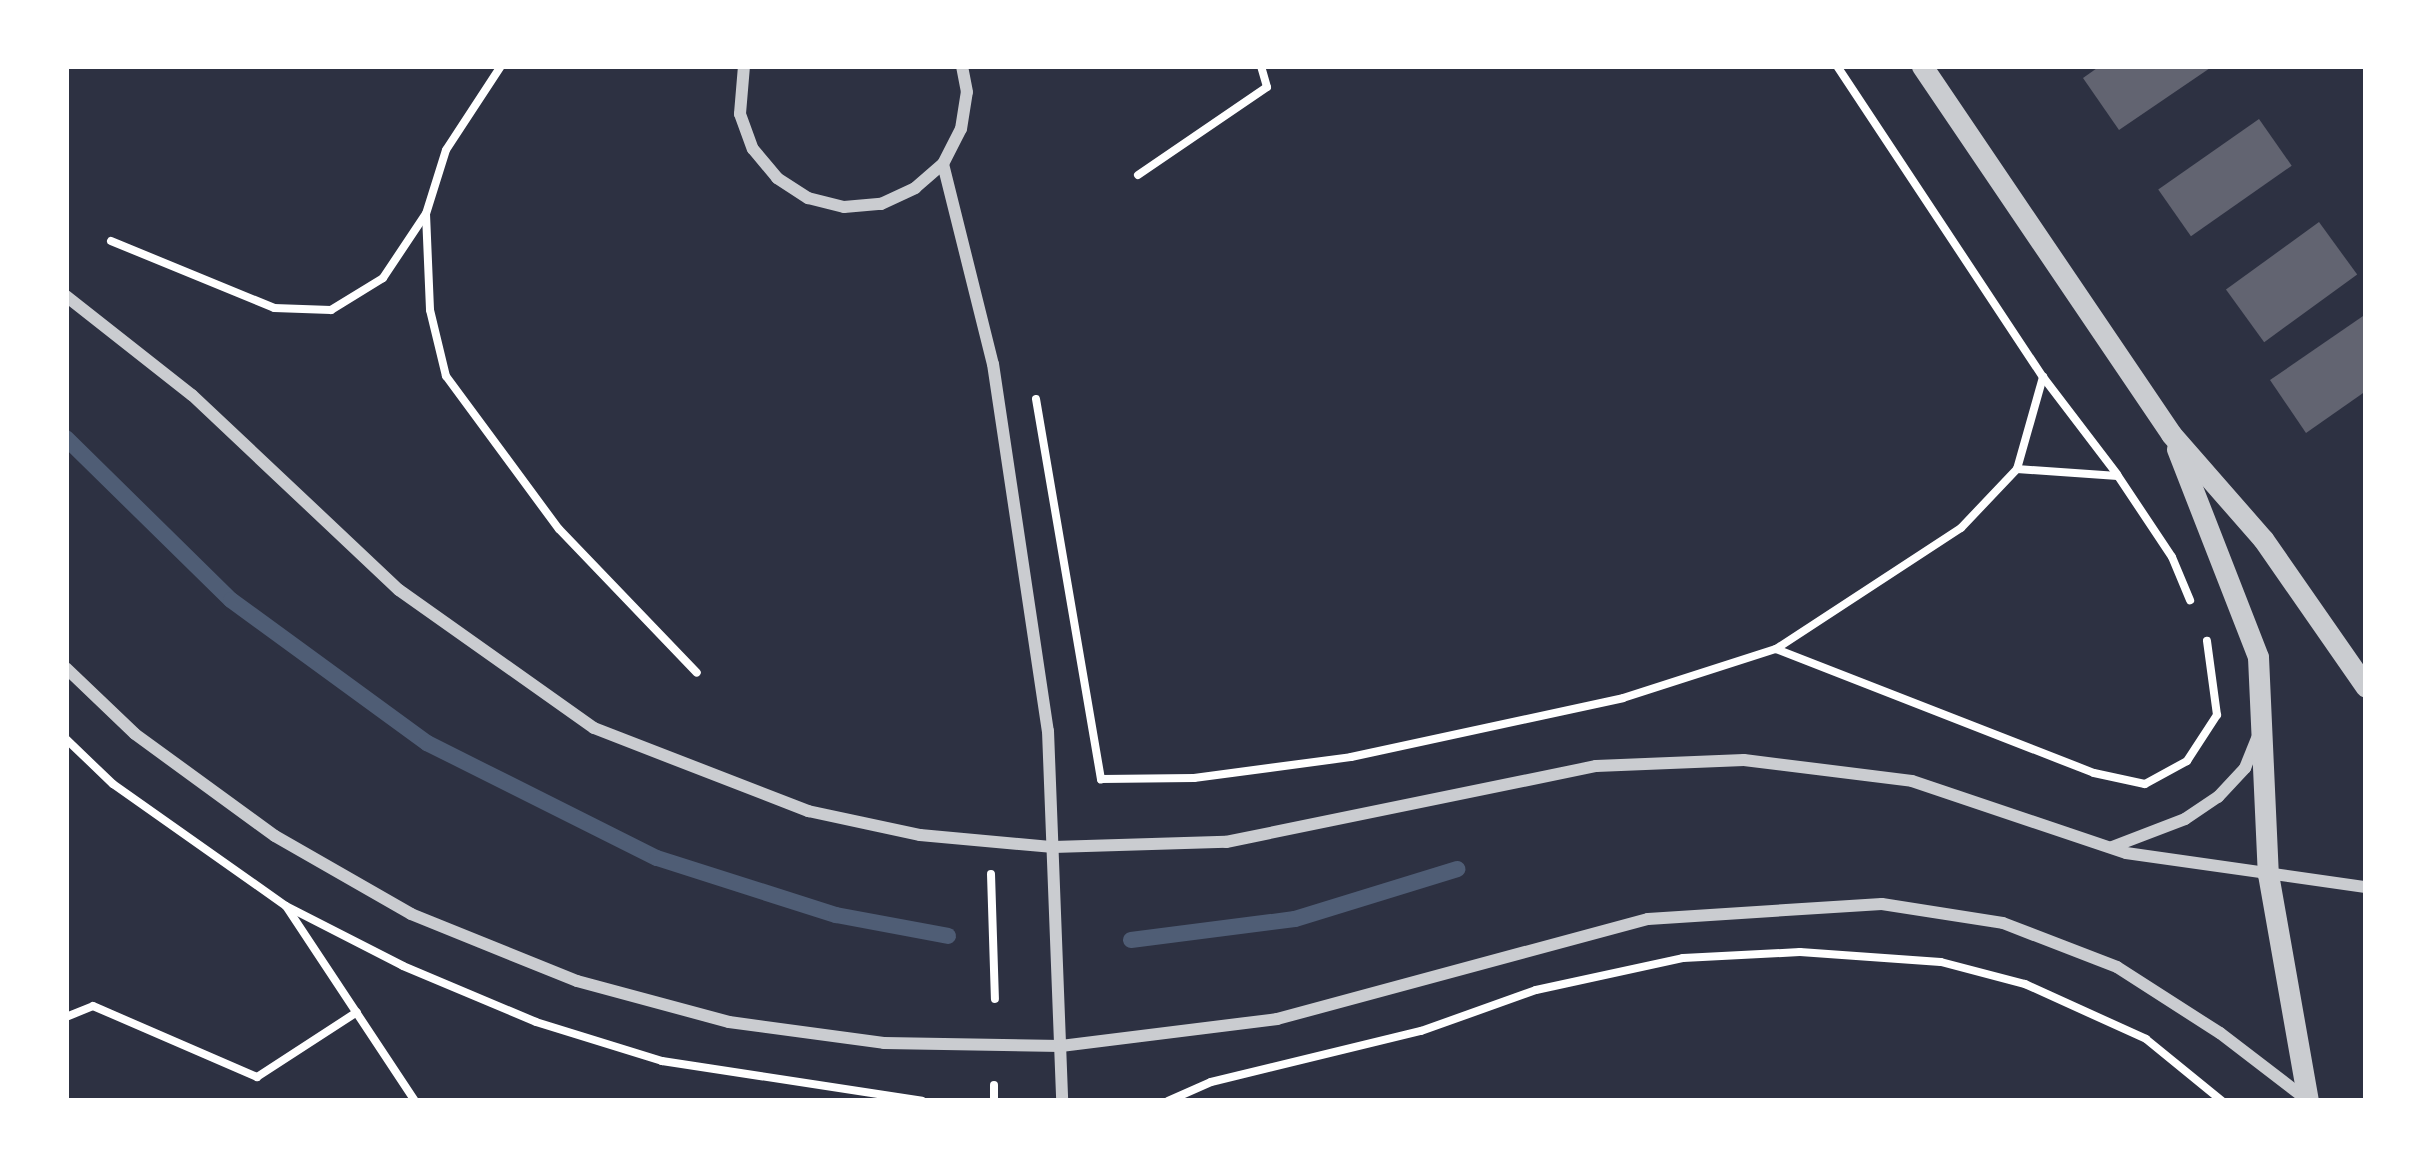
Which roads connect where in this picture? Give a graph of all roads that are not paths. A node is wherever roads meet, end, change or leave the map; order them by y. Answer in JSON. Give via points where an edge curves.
{"nodes":[{"id":1,"x":744,"y":66,"type":"edge"},
{"id":2,"x":962,"y":66,"type":"edge"},
{"id":3,"x":1922,"y":66,"type":"edge"},
{"id":4,"x":943,"y":164,"type":"junction"},
{"id":5,"x":66,"y":296,"type":"edge"},
{"id":6,"x":2171,"y":434,"type":"junction"},
{"id":7,"x":66,"y":668,"type":"edge"},
{"id":8,"x":2366,"y":687,"type":"edge"},
{"id":9,"x":2261,"y":726,"type":"junction"},
{"id":10,"x":1054,"y":847,"type":"junction"},
{"id":11,"x":2110,"y":848,"type":"junction"},
{"id":12,"x":2268,"y":874,"type":"junction"},
{"id":13,"x":2366,"y":886,"type":"edge"},
{"id":14,"x":1061,"y":1046,"type":"junction"},
{"id":15,"x":2307,"y":1100,"type":"edge"},
{"id":16,"x":1062,"y":1101,"type":"edge"}],
"edges":[{"from":1,"to":4,"type":"street","via":[[740,114],[753,149],[808,198],[844,208],[881,204]]},
{"from":2,"to":4,"type":"street","via":[[961,129]]},
{"from":3,"to":6,"type":"street"},
{"from":4,"to":10,"type":"street","via":[[994,364],[1048,731]]},
{"from":5,"to":10,"type":"street","via":[[192,395],[399,590],[595,728],[808,811],[920,836]]},
{"from":6,"to":8,"type":"street","via":[[2263,539]]},
{"from":6,"to":9,"type":"street","via":[[2258,657]]},
{"from":7,"to":14,"type":"street","via":[[135,734],[275,836],[411,914],[577,981],[729,1022],[884,1043]]},
{"from":9,"to":11,"type":"street","via":[[2245,768],[2218,796],[2185,819]]},
{"from":9,"to":12,"type":"street"},
{"from":10,"to":11,"type":"street","via":[[1226,842],[1596,766],[1744,760],[1912,781]]},
{"from":10,"to":14,"type":"street"},
{"from":11,"to":12,"type":"street"},
{"from":12,"to":13,"type":"street"},
{"from":12,"to":15,"type":"street"},
{"from":14,"to":15,"type":"street","via":[[1277,1019],[1648,919],[1882,904],[2003,923],[2117,967]]},
{"from":14,"to":16,"type":"street"}]}
